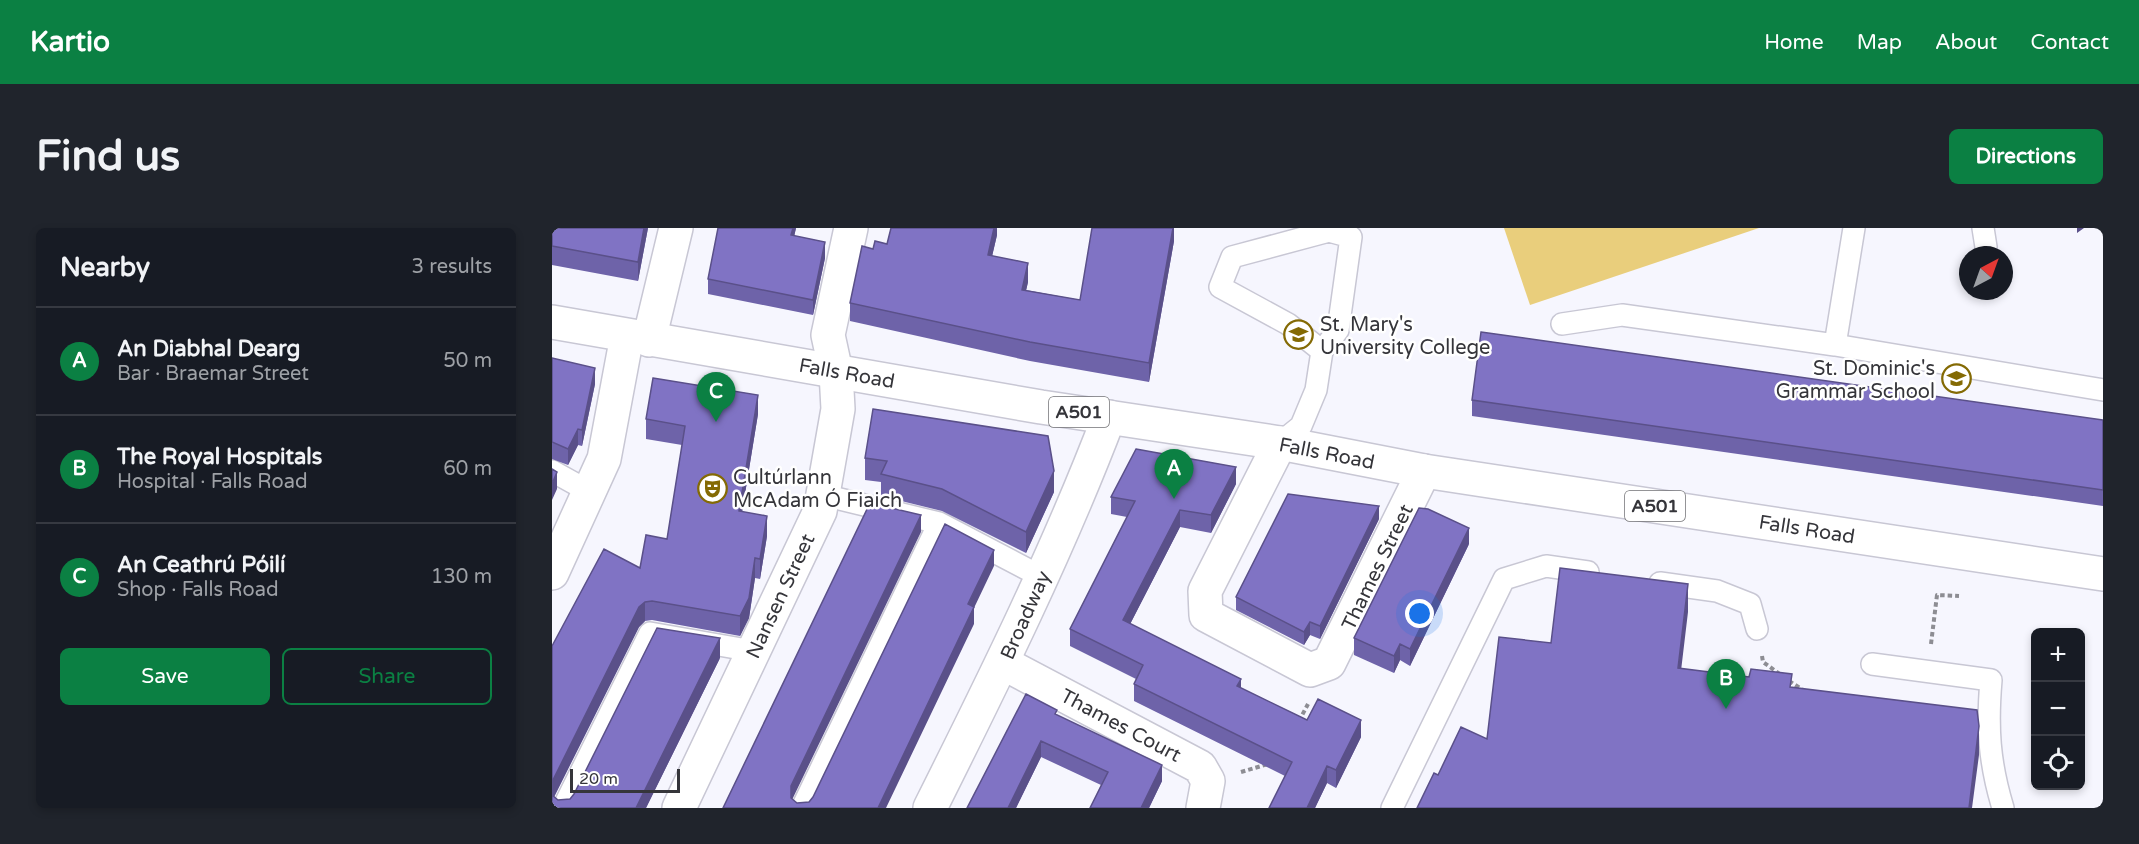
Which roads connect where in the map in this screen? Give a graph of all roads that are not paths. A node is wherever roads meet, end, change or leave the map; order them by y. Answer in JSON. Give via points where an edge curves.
{"nodes":[{"id":1,"x":676,"y":228,"type":"edge"},
{"id":2,"x":851,"y":228,"type":"edge"},
{"id":3,"x":1854,"y":228,"type":"edge"},
{"id":4,"x":552,"y":322,"type":"edge"},
{"id":5,"x":1562,"y":324,"type":"dead end"},
{"id":6,"x":638,"y":338,"type":"junction"},
{"id":7,"x":1836,"y":345,"type":"junction"},
{"id":8,"x":1322,"y":351,"type":"junction"},
{"id":9,"x":836,"y":372,"type":"junction"},
{"id":10,"x":2103,"y":390,"type":"edge"},
{"id":11,"x":1109,"y":417,"type":"junction"},
{"id":12,"x":1280,"y":443,"type":"junction"},
{"id":13,"x":552,"y":471,"type":"edge"},
{"id":14,"x":1424,"y":471,"type":"junction"},
{"id":15,"x":590,"y":492,"type":"junction"},
{"id":16,"x":823,"y":495,"type":"junction"},
{"id":17,"x":939,"y":524,"type":"junction"},
{"id":18,"x":552,"y":573,"type":"edge"},
{"id":19,"x":1603,"y":574,"type":"edge"},
{"id":20,"x":2103,"y":574,"type":"edge"},
{"id":21,"x":1042,"y":577,"type":"junction"},
{"id":22,"x":1637,"y":579,"type":"edge"},
{"id":23,"x":1757,"y":629,"type":"dead end"},
{"id":24,"x":753,"y":651,"type":"junction"},
{"id":25,"x":1003,"y":663,"type":"junction"},
{"id":26,"x":1872,"y":664,"type":"dead end"},
{"id":27,"x":1206,"y":795,"type":"edge"},
{"id":28,"x":563,"y":808,"type":"edge"},
{"id":29,"x":679,"y":808,"type":"edge"},
{"id":30,"x":802,"y":808,"type":"edge"},
{"id":31,"x":930,"y":808,"type":"edge"},
{"id":32,"x":1392,"y":808,"type":"edge"},
{"id":33,"x":2003,"y":808,"type":"edge"}],
"edges":[{"from":1,"to":6,"type":"street"},
{"from":2,"to":9,"type":"street","name":"Nansen Street","via":[[828,335]]},
{"from":3,"to":7,"type":"lane"},
{"from":4,"to":6,"type":"street","name":"Falls Road","number":"A501"},
{"from":5,"to":7,"type":"lane","via":[[1622,315]]},
{"from":6,"to":9,"type":"street","name":"Falls Road","number":"A501"},
{"from":6,"to":15,"type":"street","via":[[604,459]]},
{"from":7,"to":10,"type":"lane"},
{"from":8,"to":8,"type":"lane","via":[[1288,324],[1220,287],[1232,256],[1329,231],[1351,237],[1338,330]]},
{"from":8,"to":12,"type":"lane","via":[[1316,390],[1301,426]]},
{"from":9,"to":11,"type":"street","name":"Falls Road","number":"A501"},
{"from":9,"to":16,"type":"street","name":"Nansen Street","via":[[838,409]]},
{"from":11,"to":12,"type":"street","name":"Falls Road","number":"A501"},
{"from":11,"to":21,"type":"street","name":"Broadway"},
{"from":12,"to":14,"type":"street","name":"Falls Road","number":"A501"},
{"from":12,"to":14,"type":"street","name":"Thames Street","via":[[1205,591],[1206,615],[1310,670],[1329,663]]},
{"from":13,"to":15,"type":"lane"},
{"from":14,"to":20,"type":"street","name":"Falls Road","number":"A501"},
{"from":15,"to":18,"type":"street"},
{"from":16,"to":17,"type":"lane"},
{"from":16,"to":24,"type":"street","name":"Nansen Street","via":[[820,511]]},
{"from":17,"to":21,"type":"lane"},
{"from":17,"to":30,"type":"lane"},
{"from":19,"to":32,"type":"lane","via":[[1546,566],[1504,579]]},
{"from":21,"to":25,"type":"street","name":"Broadway"},
{"from":22,"to":23,"type":"lane","via":[[1717,591],[1750,604]]},
{"from":24,"to":28,"type":"lane","via":[[650,633]]},
{"from":24,"to":29,"type":"street","name":"Nansen Street"},
{"from":25,"to":27,"type":"street","name":"Thames Court","via":[[1200,766]]},
{"from":25,"to":31,"type":"street","name":"Broadway"},
{"from":26,"to":33,"type":"lane","via":[[1991,680],[1987,727],[1992,771]]}]}
